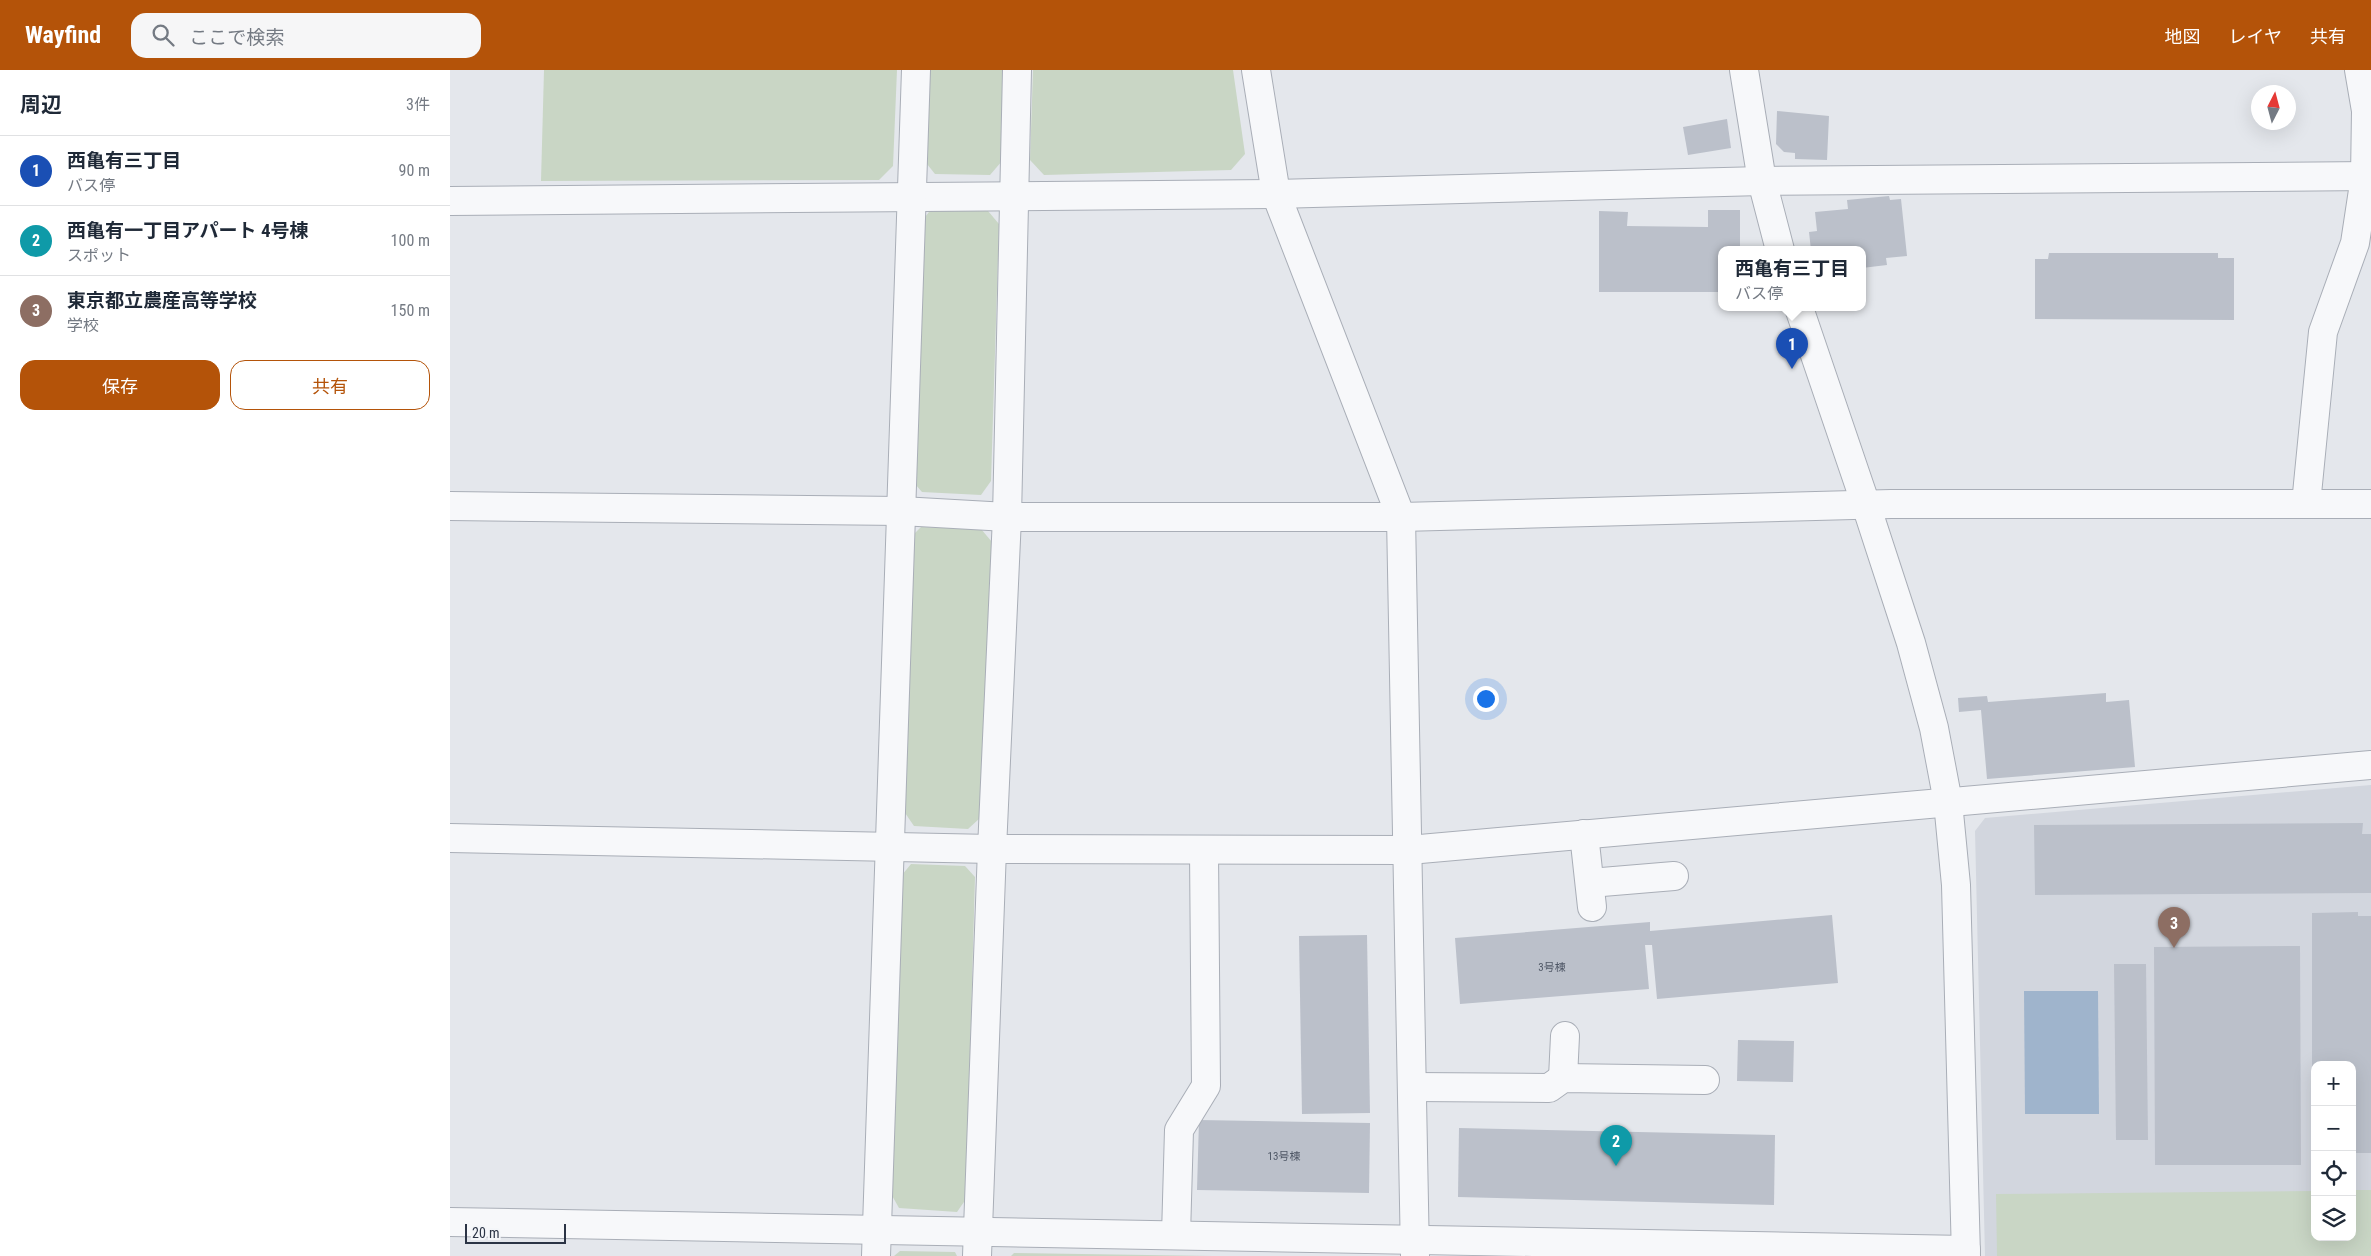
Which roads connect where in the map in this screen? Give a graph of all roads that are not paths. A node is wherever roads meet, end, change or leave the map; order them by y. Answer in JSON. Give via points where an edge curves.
{"nodes":[{"id":1,"x":916,"y":70,"type":"edge"},
{"id":2,"x":1017,"y":70,"type":"edge"},
{"id":3,"x":1256,"y":70,"type":"edge"},
{"id":4,"x":1744,"y":70,"type":"edge"},
{"id":5,"x":2359,"y":70,"type":"edge"},
{"id":6,"x":2368,"y":176,"type":"edge"},
{"id":7,"x":1762,"y":181,"type":"junction"},
{"id":8,"x":1276,"y":194,"type":"junction"},
{"id":9,"x":1015,"y":195,"type":"junction"},
{"id":10,"x":911,"y":197,"type":"junction"},
{"id":11,"x":450,"y":201,"type":"edge"},
{"id":12,"x":1779,"y":246,"type":"edge"},
{"id":13,"x":1800,"y":311,"type":"edge"},
{"id":14,"x":2306,"y":504,"type":"junction"},
{"id":15,"x":2371,"y":504,"type":"edge"},
{"id":16,"x":1866,"y":505,"type":"junction"},
{"id":17,"x":450,"y":506,"type":"edge"},
{"id":18,"x":901,"y":511,"type":"junction"},
{"id":19,"x":1007,"y":517,"type":"junction"},
{"id":20,"x":1401,"y":517,"type":"junction"},
{"id":21,"x":2371,"y":765,"type":"edge"},
{"id":22,"x":1948,"y":802,"type":"junction"},
{"id":23,"x":1584,"y":834,"type":"junction"},
{"id":24,"x":450,"y":838,"type":"edge"},
{"id":25,"x":891,"y":846,"type":"junction"},
{"id":26,"x":992,"y":848,"type":"junction"},
{"id":27,"x":1408,"y":850,"type":"junction"},
{"id":28,"x":1204,"y":851,"type":"junction"},
{"id":29,"x":1674,"y":876,"type":"dead end"},
{"id":30,"x":1565,"y":1036,"type":"dead end"},
{"id":31,"x":1563,"y":1078,"type":"junction"},
{"id":32,"x":1705,"y":1080,"type":"dead end"},
{"id":33,"x":1413,"y":1087,"type":"junction"},
{"id":34,"x":450,"y":1222,"type":"edge"},
{"id":35,"x":1176,"y":1235,"type":"junction"},
{"id":36,"x":876,"y":1243,"type":"edge"},
{"id":37,"x":978,"y":1244,"type":"edge"},
{"id":38,"x":1415,"y":1248,"type":"edge"},
{"id":39,"x":1966,"y":1253,"type":"edge"}],
"edges":[{"from":1,"to":10,"type":"street"},
{"from":2,"to":9,"type":"street"},
{"from":3,"to":8,"type":"street"},
{"from":4,"to":7,"type":"street"},
{"from":5,"to":6,"type":"street","via":[[2366,111]]},
{"from":6,"to":7,"type":"street"},
{"from":6,"to":14,"type":"street","via":[[2356,243],[2323,332]]},
{"from":7,"to":8,"type":"street"},
{"from":7,"to":12,"type":"street"},
{"from":8,"to":9,"type":"street"},
{"from":8,"to":20,"type":"street"},
{"from":9,"to":10,"type":"street"},
{"from":9,"to":19,"type":"street"},
{"from":10,"to":11,"type":"street"},
{"from":10,"to":18,"type":"street"},
{"from":13,"to":16,"type":"street"},
{"from":14,"to":15,"type":"street"},
{"from":14,"to":16,"type":"street"},
{"from":16,"to":20,"type":"street"},
{"from":16,"to":22,"type":"street","via":[[1934,728]]},
{"from":17,"to":18,"type":"street"},
{"from":18,"to":19,"type":"street"},
{"from":18,"to":25,"type":"street"},
{"from":19,"to":20,"type":"street"},
{"from":19,"to":26,"type":"street"},
{"from":20,"to":27,"type":"street"},
{"from":21,"to":22,"type":"street"},
{"from":22,"to":23,"type":"street"},
{"from":22,"to":39,"type":"street","via":[[1956,885]]},
{"from":23,"to":27,"type":"street"},
{"from":23,"to":29,"type":"street","via":[[1591,895]]},
{"from":24,"to":25,"type":"street"},
{"from":25,"to":26,"type":"street"},
{"from":25,"to":36,"type":"street"},
{"from":26,"to":28,"type":"street"},
{"from":26,"to":37,"type":"street"},
{"from":27,"to":28,"type":"street"},
{"from":27,"to":33,"type":"street"},
{"from":28,"to":35,"type":"street","via":[[1206,1086],[1180,1130]]},
{"from":30,"to":31,"type":"street"},
{"from":31,"to":32,"type":"street"},
{"from":31,"to":33,"type":"street","via":[[1549,1088]]},
{"from":33,"to":38,"type":"street"},
{"from":34,"to":36,"type":"street"},
{"from":35,"to":37,"type":"street"},
{"from":35,"to":38,"type":"street"},
{"from":36,"to":37,"type":"street"},
{"from":38,"to":39,"type":"street"}]}
